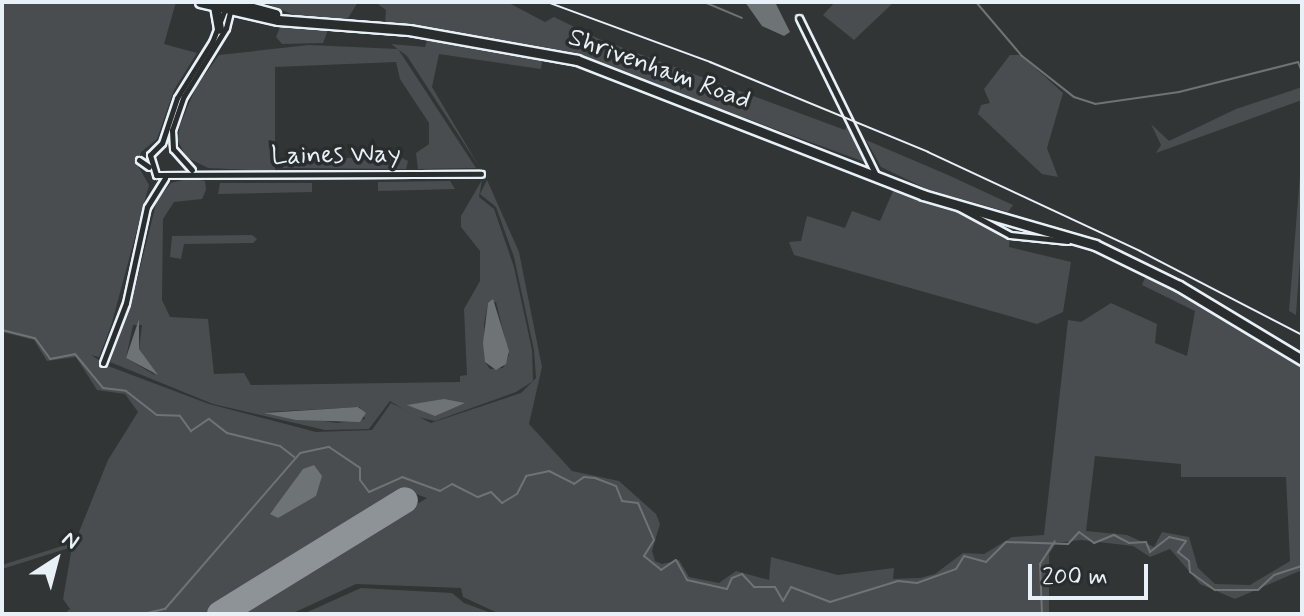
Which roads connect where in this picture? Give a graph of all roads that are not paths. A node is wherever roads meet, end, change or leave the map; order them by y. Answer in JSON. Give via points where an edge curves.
{"nodes":[{"id":1,"x":200,"y":2,"type":"edge"},
{"id":2,"x":226,"y":5,"type":"edge"},
{"id":3,"x":799,"y":18,"type":"dead end"},
{"id":4,"x":219,"y":29,"type":"joint"},
{"id":5,"x":160,"y":147,"type":"junction"},
{"id":6,"x":173,"y":149,"type":"junction"},
{"id":7,"x":150,"y":155,"type":"junction"},
{"id":8,"x":179,"y":159,"type":"junction"},
{"id":9,"x":150,"y":167,"type":"junction"},
{"id":10,"x":193,"y":171,"type":"junction"},
{"id":11,"x":155,"y":173,"type":"junction"},
{"id":12,"x":174,"y":173,"type":"junction"},
{"id":13,"x":481,"y":174,"type":"dead end"},
{"id":14,"x":876,"y":176,"type":"junction"},
{"id":15,"x":166,"y":177,"type":"junction"},
{"id":16,"x":154,"y":191,"type":"junction"},
{"id":17,"x":955,"y":205,"type":"junction"},
{"id":18,"x":1085,"y":241,"type":"junction"},
{"id":19,"x":1302,"y":360,"type":"edge"},
{"id":20,"x":103,"y":363,"type":"dead end"}],
"edges":[{"from":1,"to":2,"type":"highway","name":"Shrivenham Road"},
{"from":2,"to":4,"type":"highway"},
{"from":2,"to":6,"type":"street","via":[[222,37],[179,107]]},
{"from":2,"to":14,"type":"highway","name":"Shrivenham Road","via":[[273,18],[420,32],[577,60]]},
{"from":3,"to":14,"type":"street","via":[[872,157]]},
{"from":4,"to":5,"type":"street","via":[[181,89]]},
{"from":5,"to":6,"type":"street"},
{"from":5,"to":7,"type":"street"},
{"from":6,"to":8,"type":"street"},
{"from":7,"to":9,"type":"street"},
{"from":7,"to":9,"type":"street","via":[[140,159]]},
{"from":8,"to":10,"type":"street"},
{"from":8,"to":12,"type":"street"},
{"from":9,"to":11,"type":"street"},
{"from":10,"to":12,"type":"street","name":"Laines Way"},
{"from":10,"to":13,"type":"street","name":"Laines Way","via":[[251,178]]},
{"from":11,"to":15,"type":"street"},
{"from":11,"to":16,"type":"street"},
{"from":12,"to":15,"type":"street"},
{"from":14,"to":17,"type":"highway","name":"Shrivenham Road"},
{"from":15,"to":16,"type":"street"},
{"from":16,"to":20,"type":"street","via":[[126,303]]},
{"from":17,"to":18,"type":"highway","name":"Shrivenham Road"},
{"from":17,"to":18,"type":"street","name":"Shrivenham Road","via":[[1013,236]]},
{"from":18,"to":19,"type":"highway","name":"Shrivenham Road","via":[[1179,286]]}]}
